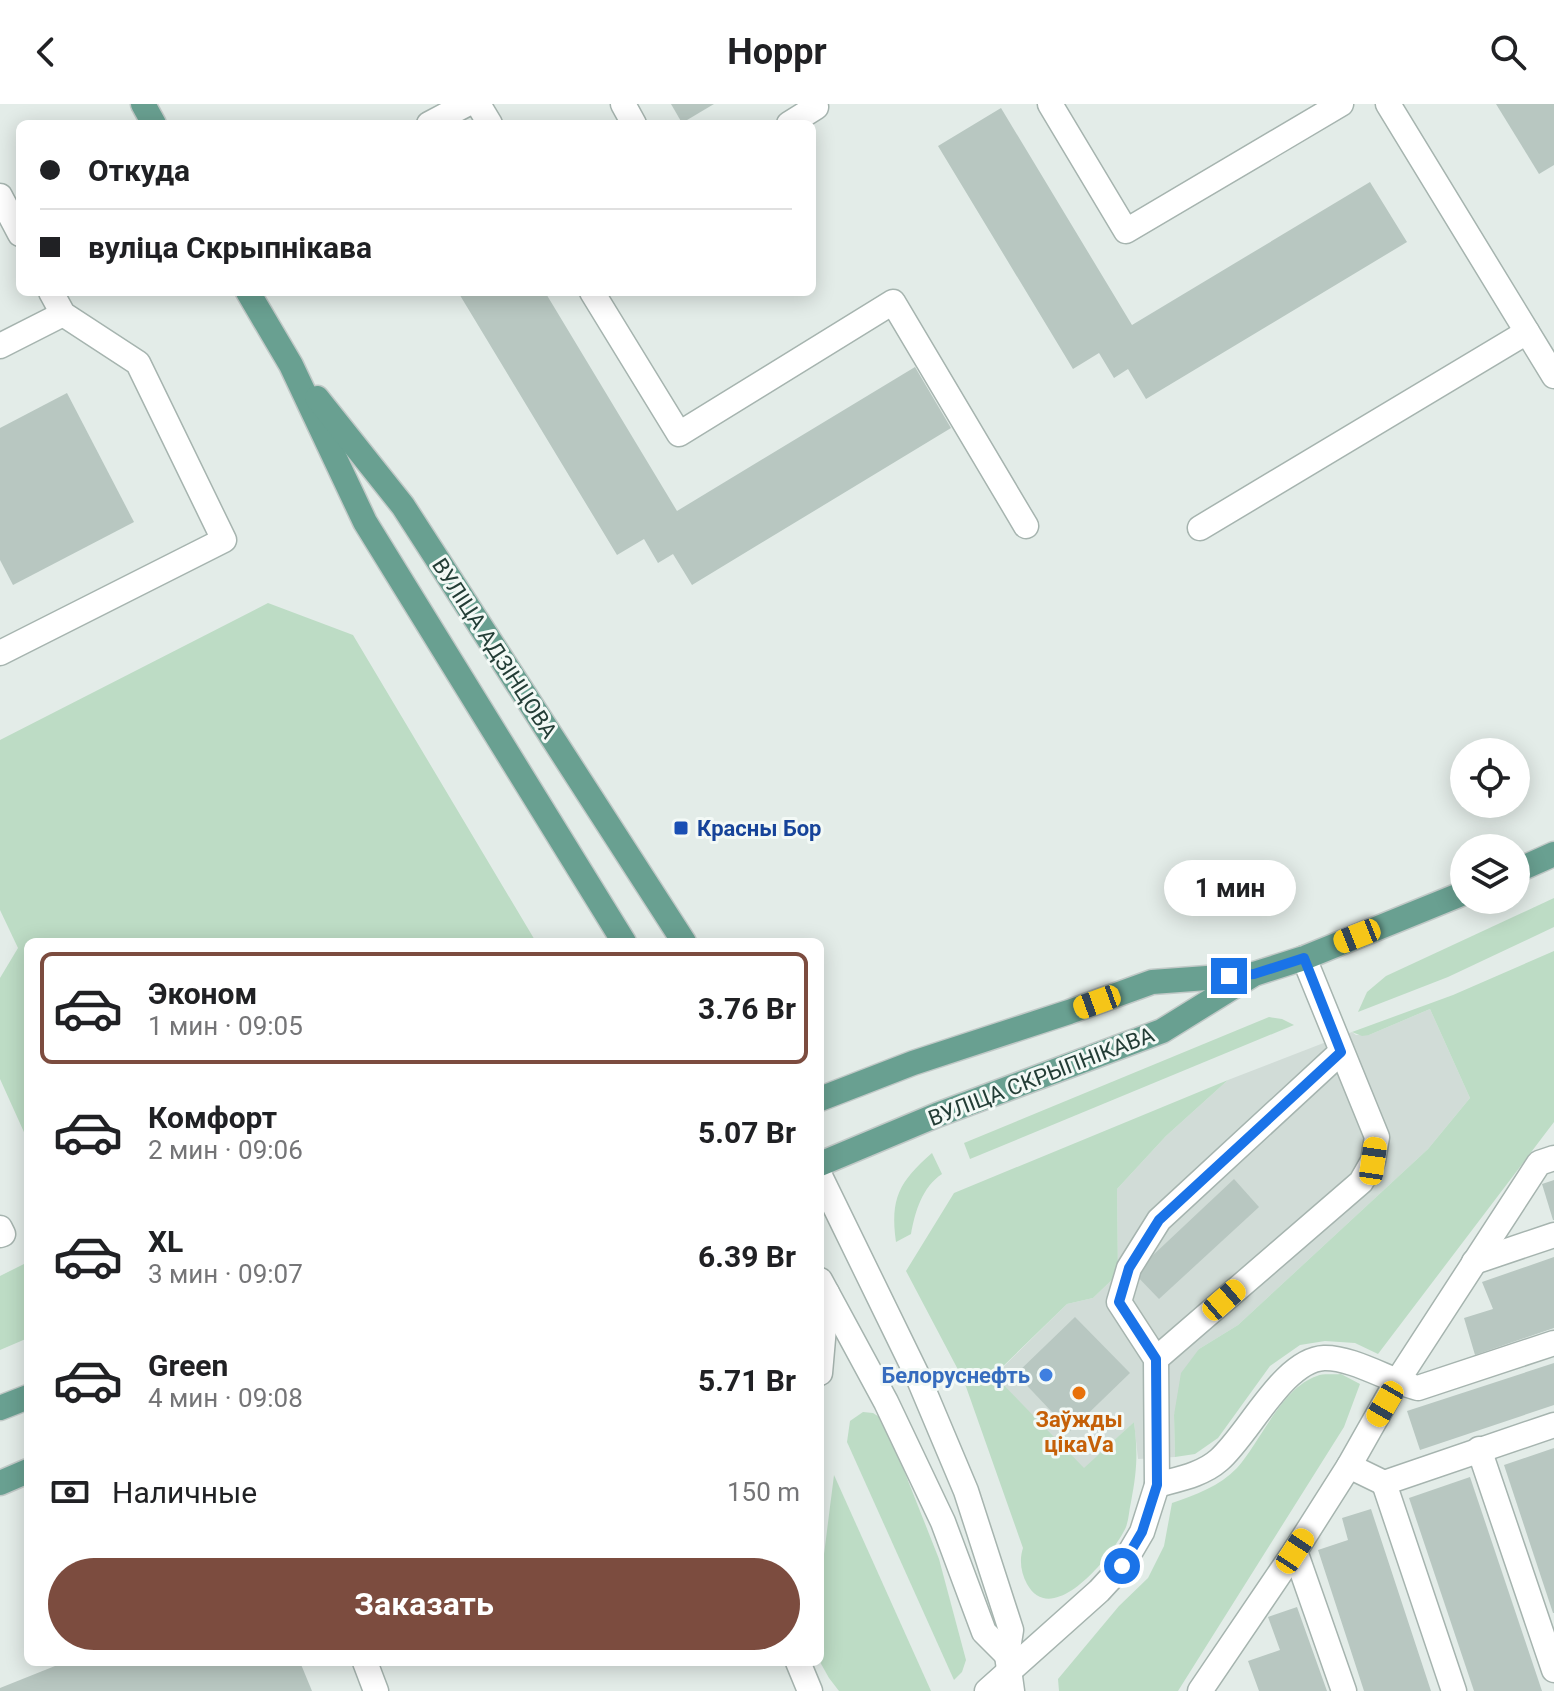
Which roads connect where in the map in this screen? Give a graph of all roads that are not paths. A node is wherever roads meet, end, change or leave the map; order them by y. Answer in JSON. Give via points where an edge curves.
{"nodes":[{"id":1,"x":467,"y":104,"type":"edge"},
{"id":2,"x":1050,"y":104,"type":"edge"},
{"id":3,"x":1341,"y":104,"type":"edge"},
{"id":4,"x":1388,"y":104,"type":"edge"},
{"id":5,"x":437,"y":120,"type":"edge"},
{"id":6,"x":0,"y":196,"type":"edge"},
{"id":7,"x":16,"y":226,"type":"edge"},
{"id":8,"x":250,"y":296,"type":"edge"},
{"id":9,"x":594,"y":296,"type":"edge"},
{"id":10,"x":57,"y":303,"type":"edge"},
{"id":11,"x":1527,"y":332,"type":"junction"},
{"id":12,"x":0,"y":346,"type":"edge"},
{"id":13,"x":291,"y":365,"type":"junction"},
{"id":14,"x":1554,"y":376,"type":"edge"},
{"id":15,"x":1026,"y":526,"type":"dead end"},
{"id":16,"x":1200,"y":528,"type":"dead end"},
{"id":17,"x":0,"y":653,"type":"edge"},
{"id":18,"x":1554,"y":854,"type":"edge"},
{"id":19,"x":1530,"y":865,"type":"edge"},
{"id":20,"x":1450,"y":899,"type":"edge"},
{"id":21,"x":622,"y":938,"type":"edge"},
{"id":22,"x":681,"y":938,"type":"edge"},
{"id":23,"x":1304,"y":958,"type":"junction"},
{"id":24,"x":1254,"y":974,"type":"junction"},
{"id":25,"x":1341,"y":1052,"type":"junction"},
{"id":26,"x":824,"y":1097,"type":"edge"},
{"id":27,"x":1554,"y":1158,"type":"edge"},
{"id":28,"x":824,"y":1162,"type":"edge"},
{"id":29,"x":824,"y":1184,"type":"edge"},
{"id":30,"x":0,"y":1228,"type":"edge"},
{"id":31,"x":0,"y":1235,"type":"edge"},
{"id":32,"x":1554,"y":1235,"type":"edge"},
{"id":33,"x":1474,"y":1262,"type":"junction"},
{"id":34,"x":824,"y":1286,"type":"edge"},
{"id":35,"x":1554,"y":1343,"type":"edge"},
{"id":36,"x":1156,"y":1359,"type":"junction"},
{"id":37,"x":1396,"y":1383,"type":"junction"},
{"id":38,"x":24,"y":1399,"type":"edge"},
{"id":39,"x":0,"y":1408,"type":"edge"},
{"id":40,"x":1554,"y":1425,"type":"edge"},
{"id":41,"x":1479,"y":1449,"type":"junction"},
{"id":42,"x":1349,"y":1466,"type":"junction"},
{"id":43,"x":24,"y":1473,"type":"edge"},
{"id":44,"x":0,"y":1483,"type":"edge"},
{"id":45,"x":1384,"y":1483,"type":"junction"},
{"id":46,"x":1157,"y":1485,"type":"junction"},
{"id":47,"x":1295,"y":1551,"type":"junction"},
{"id":48,"x":367,"y":1666,"type":"edge"},
{"id":49,"x":800,"y":1666,"type":"edge"},
{"id":50,"x":1554,"y":1670,"type":"edge"},
{"id":51,"x":1010,"y":1672,"type":"edge"},
{"id":52,"x":1208,"y":1686,"type":"edge"},
{"id":53,"x":376,"y":1691,"type":"edge"},
{"id":54,"x":810,"y":1691,"type":"edge"},
{"id":55,"x":987,"y":1691,"type":"edge"},
{"id":56,"x":1344,"y":1691,"type":"edge"},
{"id":57,"x":1454,"y":1691,"type":"edge"}],
"edges":[{"from":1,"to":5,"type":"street"},
{"from":2,"to":3,"type":"street","via":[[1126,231]]},
{"from":4,"to":11,"type":"street"},
{"from":6,"to":7,"type":"street"},
{"from":8,"to":13,"type":"main road","name":"ВУЛІЦА АДЗІНЦОВА"},
{"from":9,"to":15,"type":"street","via":[[679,434],[893,302]]},
{"from":10,"to":12,"type":"street"},
{"from":10,"to":17,"type":"street","via":[[138,363],[224,540]]},
{"from":11,"to":14,"type":"street"},
{"from":11,"to":16,"type":"street"},
{"from":13,"to":21,"type":"main road","name":"ВУЛІЦА АДЗІНЦОВА","via":[[365,522]]},
{"from":13,"to":22,"type":"main road","name":"ВУЛІЦА АДЗІНЦОВА","via":[[403,506]]},
{"from":18,"to":19,"type":"main road"},
{"from":20,"to":23,"type":"main road","name":"ВУЛІЦА СКРЫПНІКАВА"},
{"from":23,"to":24,"type":"main road","name":"ВУЛІЦА СКРЫПНІКАВА"},
{"from":23,"to":25,"type":"street"},
{"from":24,"to":26,"type":"main road","name":"ВУЛІЦА СКРЫПНІКАВА","via":[[1152,982]]},
{"from":24,"to":28,"type":"main road","name":"ВУЛІЦА СКРЫПНІКАВА","via":[[1162,1031]]},
{"from":25,"to":36,"type":"street","via":[[1159,1220],[1129,1268],[1119,1302]]},
{"from":25,"to":36,"type":"street","via":[[1377,1137],[1373,1161],[1361,1182]]},
{"from":27,"to":33,"type":"street","via":[[1539,1163]]},
{"from":29,"to":51,"type":"street","via":[[918,1377],[966,1491],[1011,1630]]},
{"from":30,"to":31,"type":"street"},
{"from":32,"to":33,"type":"street"},
{"from":33,"to":37,"type":"street"},
{"from":34,"to":51,"type":"street","via":[[936,1509],[984,1632]]},
{"from":35,"to":37,"type":"street","via":[[1418,1388]]},
{"from":36,"to":46,"type":"street"},
{"from":37,"to":42,"type":"street"},
{"from":37,"to":46,"type":"street","via":[[1347,1363],[1306,1361],[1219,1461],[1195,1475]]},
{"from":38,"to":39,"type":"main road"},
{"from":40,"to":41,"type":"street"},
{"from":41,"to":45,"type":"street"},
{"from":41,"to":50,"type":"street"},
{"from":42,"to":45,"type":"street"},
{"from":42,"to":47,"type":"street"},
{"from":43,"to":44,"type":"main road"},
{"from":45,"to":57,"type":"street"},
{"from":46,"to":51,"type":"street","via":[[1142,1532],[1122,1566]]},
{"from":47,"to":52,"type":"street"},
{"from":47,"to":56,"type":"street"},
{"from":48,"to":53,"type":"street"},
{"from":49,"to":54,"type":"street"},
{"from":51,"to":55,"type":"street"}]}
